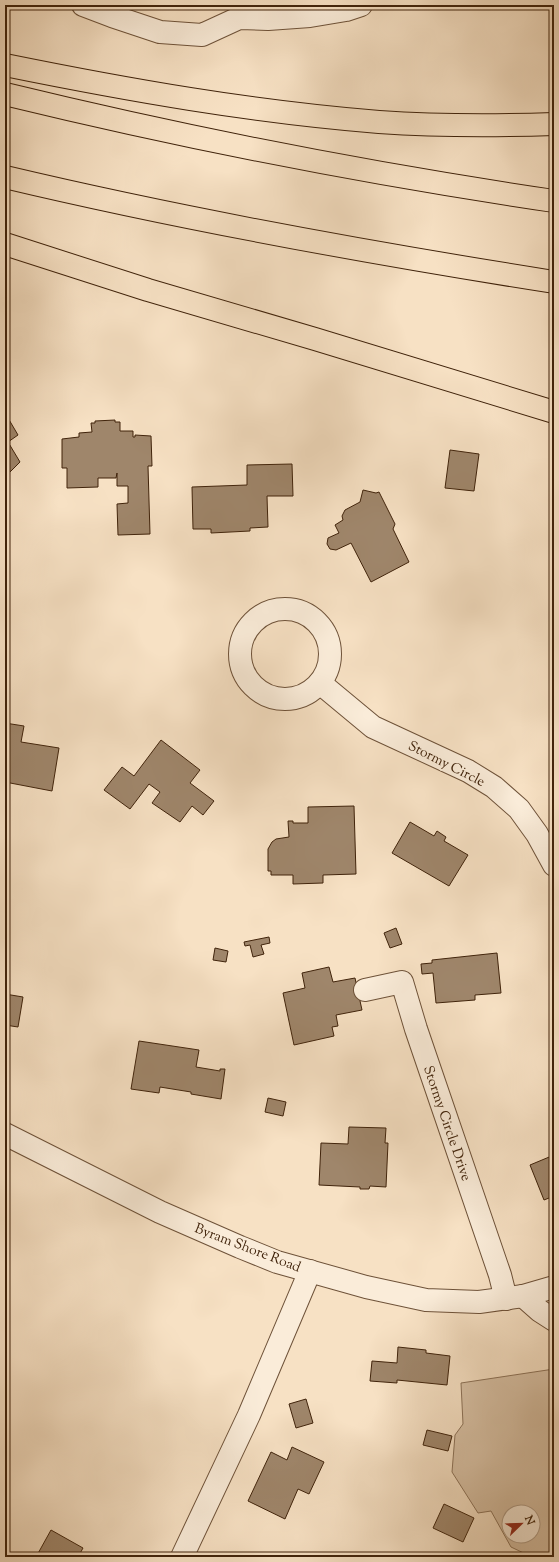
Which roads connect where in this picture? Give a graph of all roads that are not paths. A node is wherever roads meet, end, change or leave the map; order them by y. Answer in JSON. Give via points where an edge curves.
{"nodes":[{"id":1,"x":83,"y":5,"type":"edge"},
{"id":2,"x":362,"y":5,"type":"edge"},
{"id":3,"x":242,"y":11,"type":"edge"},
{"id":4,"x":5,"y":65,"type":"edge"},
{"id":5,"x":5,"y":94,"type":"edge"},
{"id":6,"x":554,"y":124,"type":"edge"},
{"id":7,"x":5,"y":177,"type":"edge"},
{"id":8,"x":554,"y":201,"type":"edge"},
{"id":9,"x":5,"y":244,"type":"edge"},
{"id":10,"x":554,"y":282,"type":"edge"},
{"id":11,"x":554,"y":412,"type":"edge"},
{"id":12,"x":320,"y":683,"type":"junction"},
{"id":13,"x":554,"y":865,"type":"edge"},
{"id":14,"x":366,"y":990,"type":"dead end"},
{"id":15,"x":5,"y":1134,"type":"edge"},
{"id":16,"x":310,"y":1271,"type":"junction"},
{"id":17,"x":554,"y":1287,"type":"edge"},
{"id":18,"x":515,"y":1298,"type":"junction"},
{"id":19,"x":554,"y":1320,"type":"edge"},
{"id":20,"x":182,"y":1557,"type":"edge"}],
"edges":[{"from":1,"to":3,"type":"street","via":[[160,32],[202,35]]},
{"from":2,"to":3,"type":"street","via":[[310,16],[268,19]]},
{"from":4,"to":6,"type":"highway","via":[[188,98],[342,118],[429,124]]},
{"from":5,"to":8,"type":"highway","via":[[116,121],[298,158]]},
{"from":7,"to":10,"type":"highway","via":[[289,236]]},
{"from":9,"to":11,"type":"highway","via":[[148,290]]},
{"from":12,"to":12,"type":"street","via":[[330,664],[331,652],[320,625],[307,614],[285,609],[271,611],[248,627],[242,640],[240,660],[246,677],[255,688],[267,696],[286,700],[303,696]]},
{"from":12,"to":13,"type":"street","name":"Stormy Circle","via":[[374,727],[468,771],[494,787],[528,822]]},
{"from":14,"to":18,"type":"street","name":"Stormy Circle Drive","via":[[402,982],[500,1275]]},
{"from":15,"to":16,"type":"street","name":"Byram Shore Road","via":[[160,1212],[277,1262]]},
{"from":16,"to":18,"type":"street","name":"Byram Shore Road","via":[[426,1300],[478,1302]]},
{"from":16,"to":20,"type":"street","via":[[249,1415]]},
{"from":17,"to":18,"type":"street","name":"Byram Shore Road"},
{"from":18,"to":19,"type":"street"}]}
